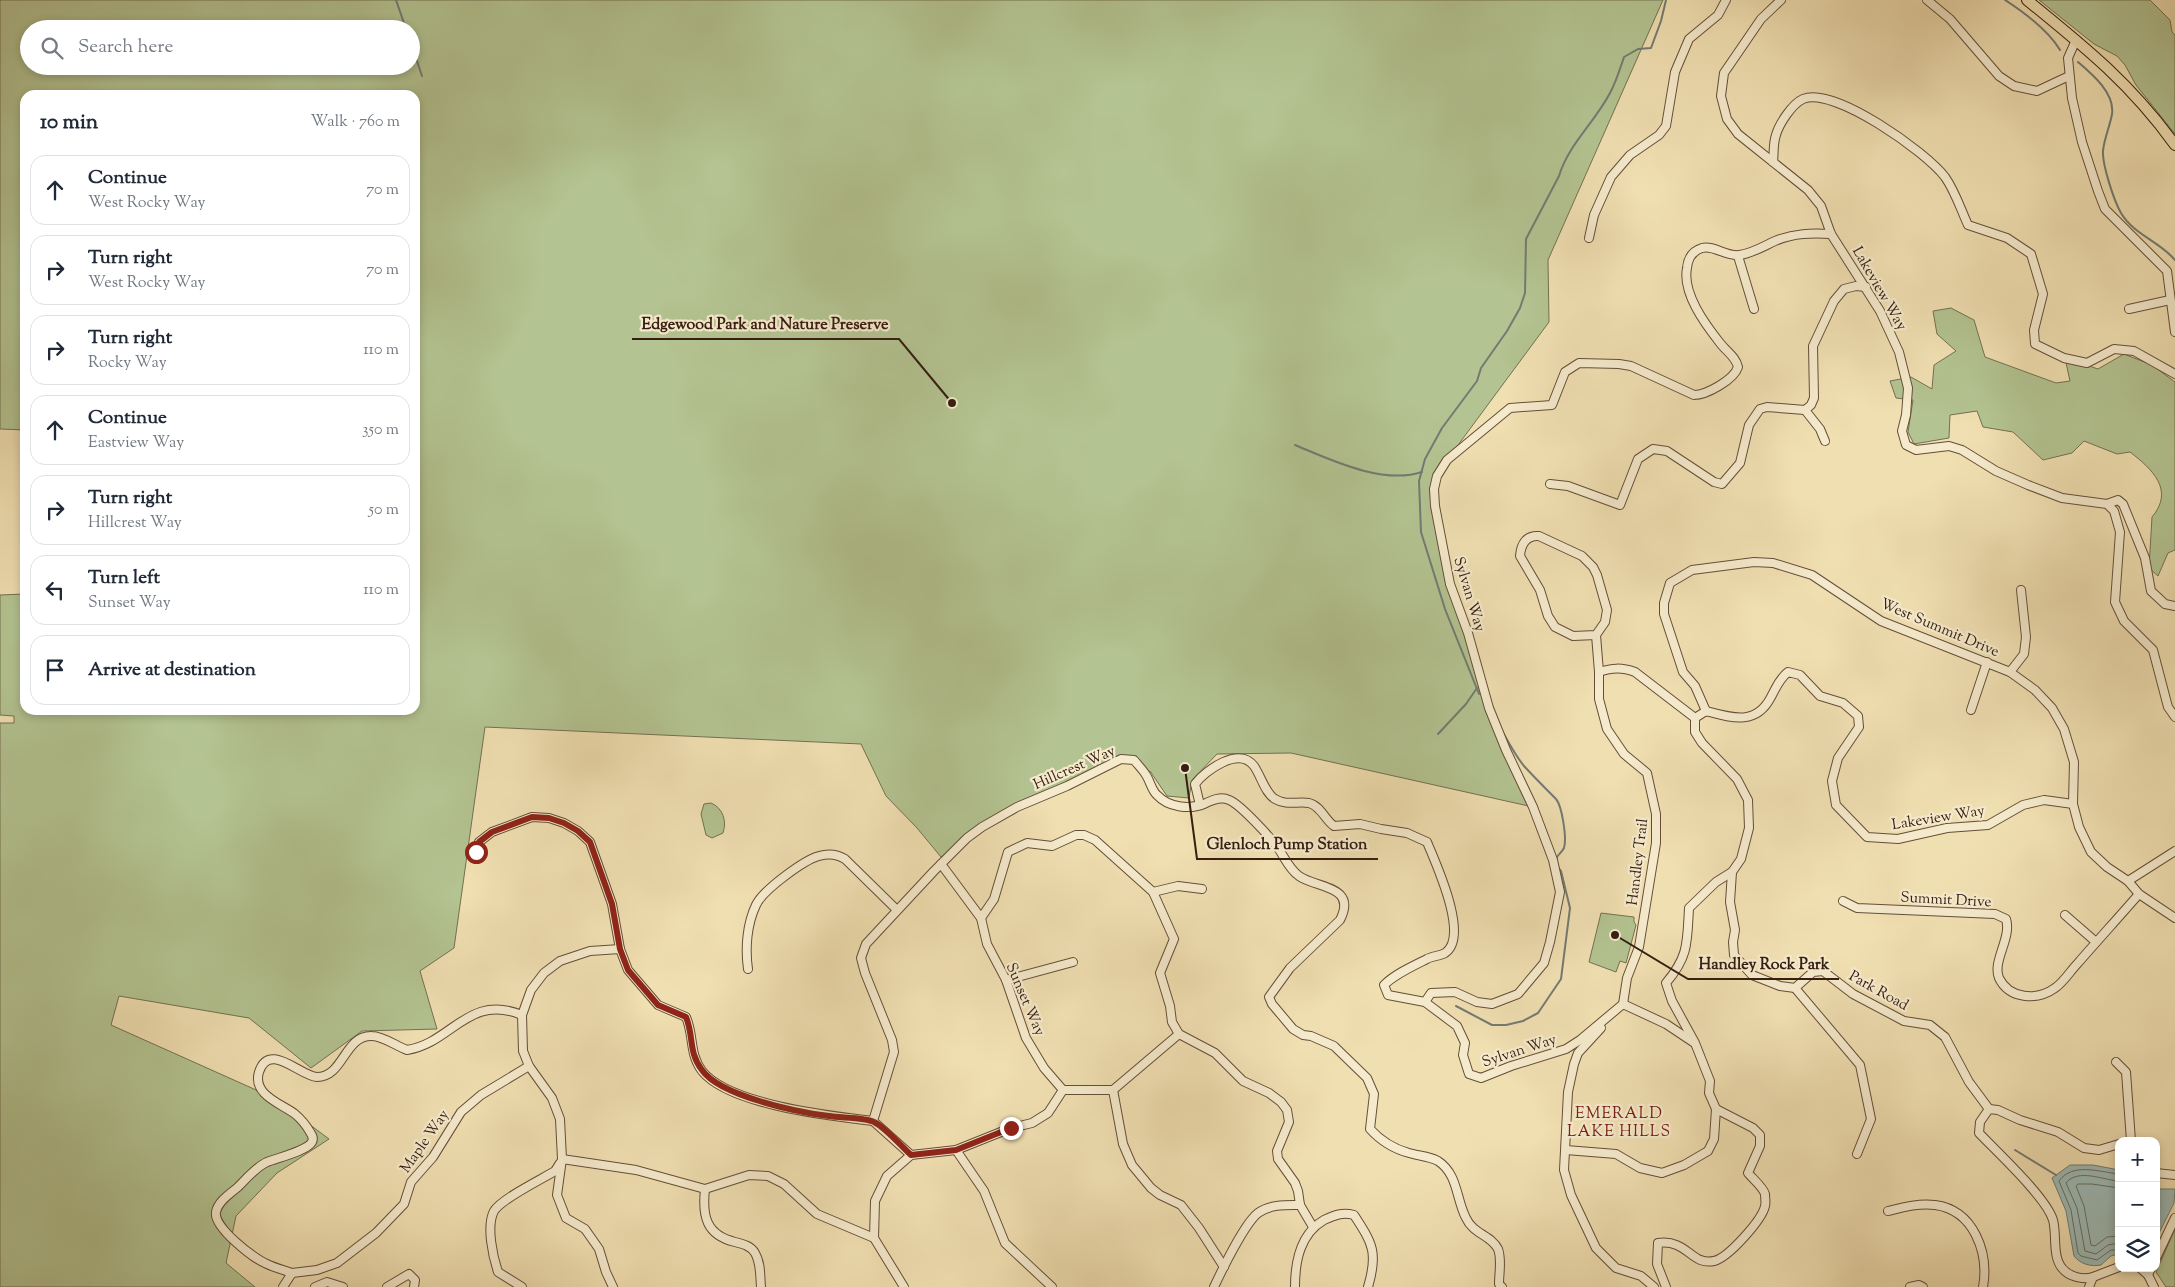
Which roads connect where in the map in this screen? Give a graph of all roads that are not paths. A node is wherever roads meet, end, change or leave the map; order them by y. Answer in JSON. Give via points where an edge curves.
{"nodes":[{"id":1,"x":1726,"y":0,"type":"edge"},
{"id":2,"x":1781,"y":0,"type":"edge"},
{"id":3,"x":1927,"y":0,"type":"edge"},
{"id":4,"x":2027,"y":0,"type":"edge"},
{"id":5,"x":2076,"y":40,"type":"junction"},
{"id":6,"x":2069,"y":76,"type":"junction"},
{"id":7,"x":2175,"y":145,"type":"edge"},
{"id":8,"x":1773,"y":162,"type":"junction"},
{"id":9,"x":1831,"y":234,"type":"junction"},
{"id":10,"x":1589,"y":238,"type":"dead end"},
{"id":11,"x":1738,"y":256,"type":"junction"},
{"id":12,"x":1866,"y":287,"type":"junction"},
{"id":13,"x":2170,"y":300,"type":"junction"},
{"id":14,"x":1754,"y":309,"type":"dead end"},
{"id":15,"x":2129,"y":309,"type":"dead end"},
{"id":16,"x":2175,"y":332,"type":"edge"},
{"id":17,"x":2175,"y":374,"type":"edge"},
{"id":18,"x":1805,"y":410,"type":"junction"},
{"id":19,"x":1825,"y":441,"type":"dead end"},
{"id":20,"x":1550,"y":484,"type":"dead end"},
{"id":21,"x":2107,"y":504,"type":"junction"},
{"id":22,"x":2022,"y":590,"type":"dead end"},
{"id":23,"x":2175,"y":606,"type":"edge"},
{"id":24,"x":1596,"y":635,"type":"junction"},
{"id":25,"x":1987,"y":662,"type":"junction"},
{"id":26,"x":1599,"y":672,"type":"junction"},
{"id":27,"x":2010,"y":672,"type":"junction"},
{"id":28,"x":1971,"y":710,"type":"dead end"},
{"id":29,"x":1706,"y":711,"type":"junction"},
{"id":30,"x":2175,"y":717,"type":"edge"},
{"id":31,"x":1695,"y":718,"type":"junction"},
{"id":32,"x":2073,"y":804,"type":"junction"},
{"id":33,"x":1200,"y":805,"type":"junction"},
{"id":34,"x":2175,"y":851,"type":"edge"},
{"id":35,"x":476,"y":852,"type":"dead end"},
{"id":36,"x":941,"y":864,"type":"junction"},
{"id":37,"x":1732,"y":872,"type":"junction"},
{"id":38,"x":2128,"y":882,"type":"junction"},
{"id":39,"x":1202,"y":889,"type":"dead end"},
{"id":40,"x":1154,"y":892,"type":"junction"},
{"id":41,"x":2139,"y":894,"type":"junction"},
{"id":42,"x":1843,"y":901,"type":"dead end"},
{"id":43,"x":897,"y":910,"type":"junction"},
{"id":44,"x":2065,"y":915,"type":"dead end"},
{"id":45,"x":981,"y":918,"type":"junction"},
{"id":46,"x":2175,"y":918,"type":"edge"},
{"id":47,"x":2096,"y":942,"type":"junction"},
{"id":48,"x":620,"y":949,"type":"junction"},
{"id":49,"x":1073,"y":962,"type":"dead end"},
{"id":50,"x":748,"y":969,"type":"dead end"},
{"id":51,"x":1006,"y":980,"type":"junction"},
{"id":52,"x":1795,"y":988,"type":"junction"},
{"id":53,"x":1426,"y":1002,"type":"junction"},
{"id":54,"x":1623,"y":1004,"type":"junction"},
{"id":55,"x":522,"y":1015,"type":"junction"},
{"id":56,"x":1608,"y":1016,"type":"junction"},
{"id":57,"x":1179,"y":1034,"type":"junction"},
{"id":58,"x":1694,"y":1043,"type":"junction"},
{"id":59,"x":2116,"y":1062,"type":"dead end"},
{"id":60,"x":529,"y":1066,"type":"junction"},
{"id":61,"x":1063,"y":1090,"type":"junction"},
{"id":62,"x":1112,"y":1090,"type":"junction"},
{"id":63,"x":1716,"y":1109,"type":"junction"},
{"id":64,"x":1989,"y":1109,"type":"junction"},
{"id":65,"x":873,"y":1121,"type":"junction"},
{"id":66,"x":2131,"y":1137,"type":"edge"},
{"id":67,"x":2115,"y":1145,"type":"edge"},
{"id":68,"x":956,"y":1150,"type":"junction"},
{"id":69,"x":1566,"y":1150,"type":"junction"},
{"id":70,"x":1857,"y":1154,"type":"dead end"},
{"id":71,"x":911,"y":1155,"type":"junction"},
{"id":72,"x":562,"y":1159,"type":"junction"},
{"id":73,"x":2160,"y":1173,"type":"edge"},
{"id":74,"x":2175,"y":1175,"type":"edge"},
{"id":75,"x":705,"y":1189,"type":"junction"},
{"id":76,"x":1300,"y":1205,"type":"junction"},
{"id":77,"x":1888,"y":1211,"type":"dead end"},
{"id":78,"x":2175,"y":1218,"type":"edge"},
{"id":79,"x":1313,"y":1227,"type":"junction"},
{"id":80,"x":874,"y":1238,"type":"junction"},
{"id":81,"x":2160,"y":1250,"type":"edge"},
{"id":82,"x":1224,"y":1267,"type":"junction"},
{"id":83,"x":2115,"y":1269,"type":"edge"},
{"id":84,"x":2150,"y":1272,"type":"edge"},
{"id":85,"x":292,"y":1273,"type":"junction"},
{"id":86,"x":2093,"y":1277,"type":"junction"},
{"id":87,"x":283,"y":1287,"type":"edge"},
{"id":88,"x":316,"y":1287,"type":"edge"},
{"id":89,"x":343,"y":1287,"type":"edge"},
{"id":90,"x":386,"y":1287,"type":"edge"},
{"id":91,"x":414,"y":1287,"type":"edge"},
{"id":92,"x":522,"y":1287,"type":"edge"},
{"id":93,"x":614,"y":1287,"type":"edge"},
{"id":94,"x":761,"y":1287,"type":"edge"},
{"id":95,"x":904,"y":1287,"type":"edge"},
{"id":96,"x":1052,"y":1287,"type":"edge"},
{"id":97,"x":1214,"y":1287,"type":"edge"},
{"id":98,"x":1295,"y":1287,"type":"edge"},
{"id":99,"x":1368,"y":1287,"type":"edge"},
{"id":100,"x":1502,"y":1287,"type":"edge"},
{"id":101,"x":1654,"y":1287,"type":"edge"},
{"id":102,"x":1666,"y":1287,"type":"edge"},
{"id":103,"x":1910,"y":1287,"type":"edge"},
{"id":104,"x":1922,"y":1287,"type":"edge"},
{"id":105,"x":1982,"y":1287,"type":"edge"},
{"id":106,"x":2090,"y":1287,"type":"edge"},
{"id":107,"x":2154,"y":1287,"type":"edge"}],
"edges":[{"from":1,"to":10,"type":"street","via":[[1718,15],[1689,39],[1675,72],[1666,126],[1659,135],[1630,155],[1611,177],[1594,215]]},
{"from":2,"to":8,"type":"street","name":"Lakeview Way","via":[[1760,19],[1724,73],[1722,96],[1727,119],[1738,134]]},
{"from":3,"to":6,"type":"street","via":[[1950,19],[1999,76],[2014,86],[2037,91]]},
{"from":4,"to":5,"type":"main road"},
{"from":5,"to":6,"type":"street","via":[[2068,58]]},
{"from":5,"to":7,"type":"main road","via":[[2132,91]]},
{"from":6,"to":13,"type":"street","via":[[2082,142],[2101,201],[2105,209],[2167,271]]},
{"from":8,"to":9,"type":"street","name":"Lakeview Way","via":[[1808,190],[1821,206]]},
{"from":8,"to":17,"type":"street","via":[[1776,135],[1789,112],[1803,99],[1824,97],[1846,107],[1887,129],[1920,152],[1945,178],[1968,225],[2007,238],[2030,254],[2043,294],[2034,330],[2035,344],[2064,358],[2087,363],[2114,349],[2134,350]]},
{"from":9,"to":11,"type":"street","via":[[1799,234]]},
{"from":9,"to":12,"type":"street","name":"Lakeview Way"},
{"from":11,"to":14,"type":"street"},
{"from":11,"to":53,"type":"street","name":"Sylvan Way","via":[[1704,247],[1694,251],[1685,275],[1692,298],[1708,327],[1738,364],[1737,371],[1722,383],[1709,392],[1694,395],[1630,366],[1579,363],[1565,372],[1552,405],[1510,408],[1447,460],[1437,476],[1435,506],[1450,584],[1489,708],[1533,807],[1553,860],[1560,892],[1544,963],[1518,994],[1492,1004],[1477,1002],[1455,992],[1440,991],[1431,993]]},
{"from":12,"to":18,"type":"street","via":[[1844,289],[1834,301],[1814,346],[1814,398]]},
{"from":12,"to":21,"type":"street","name":"Lakeview Way","via":[[1899,352],[1908,388],[1902,431],[1906,445],[1916,450],[1950,446],[1996,471],[2062,498]]},
{"from":13,"to":15,"type":"street"},
{"from":13,"to":16,"type":"street"},
{"from":18,"to":19,"type":"street"},
{"from":18,"to":20,"type":"street","via":[[1760,409],[1749,425],[1740,463],[1722,484],[1667,452],[1653,449],[1638,459],[1620,505],[1568,486]]},
{"from":21,"to":23,"type":"street","name":"Lakeview Way","via":[[2118,500],[2123,504],[2145,558],[2151,591],[2165,604]]},
{"from":21,"to":30,"type":"street","via":[[2114,511],[2120,532],[2115,602],[2124,621],[2152,650],[2168,707]]},
{"from":22,"to":27,"type":"street","via":[[2026,637],[2024,654]]},
{"from":24,"to":24,"type":"street","via":[[1573,636],[1551,622],[1540,590],[1520,556],[1526,539],[1532,535],[1539,536],[1582,556],[1593,566],[1607,610],[1605,622]]},
{"from":24,"to":26,"type":"street","name":"Handley Trail"},
{"from":25,"to":27,"type":"street","name":"West Summit Drive"},
{"from":25,"to":28,"type":"street"},
{"from":25,"to":29,"type":"street","name":"West Summit Drive","via":[[1881,621],[1812,575],[1796,570],[1773,563],[1754,562],[1692,570],[1670,582],[1664,614],[1683,672],[1695,686]]},
{"from":26,"to":31,"type":"street","via":[[1624,668],[1635,672]]},
{"from":26,"to":54,"type":"street","name":"Handley Trail","via":[[1599,699],[1607,729],[1624,754],[1647,772],[1656,814],[1656,843],[1639,947],[1627,978]]},
{"from":27,"to":32,"type":"street","name":"West Summit Drive","via":[[2035,690],[2052,708],[2064,729],[2074,762]]},
{"from":29,"to":31,"type":"street"},
{"from":29,"to":32,"type":"street","name":"Lakeview Way","via":[[1729,717],[1751,717],[1766,706],[1781,677],[1788,672],[1800,675],[1820,696],[1843,704],[1858,716],[1859,728],[1838,758],[1832,781],[1836,805],[1867,837],[1898,839],[1947,828],[1988,825],[2023,805],[2044,800]]},
{"from":31,"to":37,"type":"street","via":[[1696,732],[1702,743],[1736,779],[1748,800],[1749,828],[1741,859]]},
{"from":32,"to":38,"type":"street","name":"West Summit Drive","via":[[2091,852]]},
{"from":33,"to":36,"type":"street","name":"Hillcrest Way","via":[[1174,805],[1157,795],[1134,760],[1121,759],[993,820],[967,838]]},
{"from":33,"to":53,"type":"street","via":[[1195,784],[1202,774],[1230,759],[1242,759],[1253,764],[1273,798],[1286,804],[1310,804],[1334,826],[1360,824],[1407,833],[1426,842],[1452,914],[1456,932],[1452,947],[1384,985],[1388,995]]},
{"from":33,"to":100,"type":"street","name":"Hillcrest Way","via":[[1216,798],[1230,800],[1264,831],[1299,876],[1333,889],[1340,896],[1344,904],[1340,920],[1290,968],[1269,997],[1293,1029],[1334,1046],[1367,1078],[1374,1094],[1370,1129],[1379,1139],[1408,1153],[1433,1159],[1448,1170],[1454,1179],[1466,1220],[1495,1244],[1499,1253],[1499,1284]]},
{"from":34,"to":38,"type":"street"},
{"from":35,"to":48,"type":"street","via":[[479,842],[492,832],[532,817],[549,818],[578,831],[590,842],[612,904]]},
{"from":36,"to":43,"type":"street","name":"Hillcrest Way"},
{"from":36,"to":45,"type":"street","name":"Sunset Way"},
{"from":37,"to":52,"type":"street","via":[[1730,902],[1735,930],[1734,954],[1752,975]]},
{"from":37,"to":58,"type":"street","via":[[1716,882],[1689,908],[1686,946],[1679,968],[1666,983]]},
{"from":38,"to":41,"type":"street"},
{"from":39,"to":40,"type":"street","via":[[1178,886]]},
{"from":40,"to":45,"type":"street","via":[[1095,840],[1076,835],[1052,846],[1027,843],[1008,852],[994,899]]},
{"from":40,"to":57,"type":"street","via":[[1174,939],[1160,973],[1172,1022]]},
{"from":41,"to":46,"type":"street"},
{"from":41,"to":47,"type":"street","name":"Summit Drive"},
{"from":42,"to":47,"type":"street","name":"Summit Drive","via":[[1856,908],[1987,913],[2006,919],[2009,928],[1998,964],[1998,976],[2005,988],[2020,996],[2034,996],[2055,988]]},
{"from":43,"to":50,"type":"street","via":[[845,859],[838,855],[818,856],[776,883],[757,902],[745,948]]},
{"from":43,"to":65,"type":"street","name":"Hillcrest Way","via":[[866,944],[861,958],[894,1052]]},
{"from":44,"to":47,"type":"street"},
{"from":45,"to":51,"type":"street","name":"Sunset Way","via":[[987,944]]},
{"from":48,"to":55,"type":"street","via":[[590,951],[560,961],[544,973],[531,990]]},
{"from":48,"to":65,"type":"street","via":[[628,970],[658,1005],[686,1017],[691,1027],[692,1052],[702,1072],[723,1088],[764,1102],[827,1116]]},
{"from":49,"to":51,"type":"street"},
{"from":51,"to":61,"type":"street","name":"Sunset Way","via":[[1026,1038],[1044,1068]]},
{"from":52,"to":64,"type":"street","name":"Park Road","via":[[1813,972],[1823,971],[1853,994],[1904,1021],[1930,1025],[1944,1036],[1969,1082]]},
{"from":52,"to":70,"type":"street","via":[[1860,1065],[1871,1119]]},
{"from":53,"to":56,"type":"street","name":"Sylvan Way","via":[[1457,1026],[1465,1043],[1463,1055],[1469,1074],[1481,1078],[1566,1049]]},
{"from":54,"to":56,"type":"street"},
{"from":54,"to":58,"type":"street","via":[[1666,1024]]},
{"from":55,"to":60,"type":"street","via":[[523,1051]]},
{"from":55,"to":85,"type":"street","via":[[496,1008],[483,1010],[467,1016],[424,1045],[407,1050],[381,1038],[365,1037],[353,1044],[325,1076],[311,1076],[279,1060],[269,1060],[262,1066],[258,1078],[264,1092],[300,1119],[312,1141],[259,1167],[223,1200],[216,1218],[225,1231],[255,1257]]},
{"from":56,"to":69,"type":"street","via":[[1605,1024],[1578,1053],[1574,1064],[1568,1092]]},
{"from":57,"to":62,"type":"street"},
{"from":57,"to":76,"type":"street","via":[[1215,1054],[1243,1081],[1269,1093],[1287,1110],[1289,1122],[1277,1151],[1278,1159],[1295,1183]]},
{"from":58,"to":63,"type":"street","via":[[1710,1081],[1709,1093]]},
{"from":59,"to":66,"type":"street","via":[[2126,1072]]},
{"from":60,"to":72,"type":"street","via":[[552,1098],[560,1119]]},
{"from":60,"to":85,"type":"street","name":"Maple Way","via":[[481,1095],[461,1112],[433,1157],[411,1182],[404,1204],[376,1233],[337,1263]]},
{"from":61,"to":62,"type":"street"},
{"from":61,"to":68,"type":"street","via":[[1048,1113],[1032,1123]]},
{"from":62,"to":82,"type":"street","via":[[1132,1165],[1151,1188],[1181,1205]]},
{"from":63,"to":69,"type":"street","via":[[1714,1139],[1708,1152],[1662,1173],[1640,1168],[1616,1154]]},
{"from":63,"to":102,"type":"street","via":[[1745,1123],[1760,1135],[1760,1146],[1748,1173],[1764,1192],[1765,1206],[1757,1221],[1728,1253],[1714,1261],[1699,1260],[1680,1244],[1658,1243],[1656,1264]]},
{"from":64,"to":67,"type":"street","via":[[2058,1132],[2084,1148],[2100,1150]]},
{"from":64,"to":86,"type":"street","via":[[1980,1122],[1978,1133],[2037,1195],[2052,1219],[2058,1261],[2062,1268],[2080,1278]]},
{"from":65,"to":71,"type":"street"},
{"from":68,"to":71,"type":"street"},
{"from":68,"to":96,"type":"street","via":[[984,1191],[1005,1244]]},
{"from":69,"to":101,"type":"street","via":[[1564,1170],[1571,1195],[1596,1248],[1616,1268],[1640,1276]]},
{"from":71,"to":80,"type":"street","via":[[887,1176],[875,1201]]},
{"from":72,"to":75,"type":"street","via":[[636,1170]]},
{"from":72,"to":92,"type":"street","via":[[555,1171],[494,1212],[492,1251],[498,1272]]},
{"from":72,"to":93,"type":"street","via":[[557,1195],[566,1218],[585,1229],[600,1249]]},
{"from":73,"to":74,"type":"street"},
{"from":75,"to":80,"type":"street","via":[[749,1175],[768,1176],[784,1184],[818,1214]]},
{"from":75,"to":94,"type":"street","via":[[703,1209],[706,1220],[722,1239],[748,1246],[754,1252],[760,1268]]},
{"from":76,"to":79,"type":"street"},
{"from":76,"to":82,"type":"street","via":[[1278,1204],[1258,1213]]},
{"from":77,"to":105,"type":"street","via":[[1914,1205],[1934,1205],[1958,1214],[1968,1222],[1976,1232],[1984,1270]]},
{"from":78,"to":81,"type":"street"},
{"from":79,"to":98,"type":"street","via":[[1300,1247],[1294,1268]]},
{"from":79,"to":99,"type":"street","via":[[1343,1212],[1354,1215],[1373,1248],[1374,1260]]},
{"from":80,"to":95,"type":"street"},
{"from":82,"to":97,"type":"street"},
{"from":83,"to":86,"type":"street"},
{"from":84,"to":107,"type":"street"},
{"from":85,"to":87,"type":"street"},
{"from":86,"to":106,"type":"street"},
{"from":88,"to":89,"type":"street","via":[[327,1282]]},
{"from":90,"to":91,"type":"street","via":[[409,1274],[415,1280]]},
{"from":103,"to":104,"type":"street"}]}
